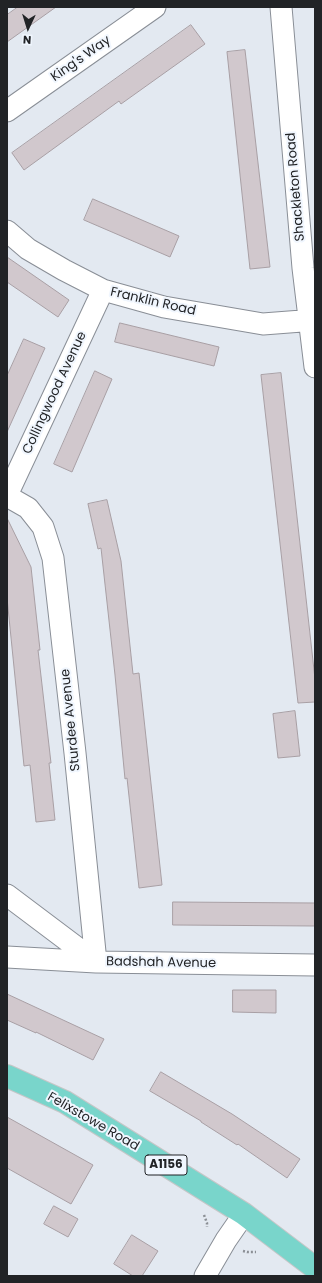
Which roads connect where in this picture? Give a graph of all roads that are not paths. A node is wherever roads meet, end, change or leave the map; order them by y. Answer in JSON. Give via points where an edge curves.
{"nodes":[{"id":1,"x":155,"y":7,"type":"edge"},
{"id":2,"x":281,"y":7,"type":"edge"},
{"id":3,"x":7,"y":111,"type":"edge"},
{"id":4,"x":7,"y":231,"type":"edge"},
{"id":5,"x":103,"y":290,"type":"junction"},
{"id":6,"x":312,"y":321,"type":"edge"},
{"id":7,"x":315,"y":367,"type":"edge"},
{"id":8,"x":7,"y":496,"type":"edge"},
{"id":9,"x":7,"y":895,"type":"edge"},
{"id":10,"x":7,"y":956,"type":"edge"},
{"id":11,"x":96,"y":962,"type":"junction"},
{"id":12,"x":315,"y":965,"type":"edge"},
{"id":13,"x":7,"y":1076,"type":"edge"},
{"id":14,"x":244,"y":1214,"type":"junction"},
{"id":15,"x":315,"y":1268,"type":"edge"},
{"id":16,"x":205,"y":1276,"type":"edge"}],
"edges":[{"from":1,"to":3,"type":"street","name":"King's Way"},
{"from":2,"to":6,"type":"street","name":"Shackleton Road","via":[[303,268]]},
{"from":4,"to":5,"type":"street","name":"Franklin Road","via":[[28,249]]},
{"from":5,"to":6,"type":"street","name":"Franklin Road","via":[[164,307],[228,319],[263,324]]},
{"from":5,"to":8,"type":"street","name":"Collingwood Avenue"},
{"from":6,"to":7,"type":"street","name":"Shackleton Road"},
{"from":8,"to":11,"type":"street","name":"Sturdee Avenue","via":[[28,508],[43,527],[53,558]]},
{"from":9,"to":11,"type":"street"},
{"from":10,"to":11,"type":"street","name":"Badshah Avenue"},
{"from":11,"to":12,"type":"street","name":"Badshah Avenue"},
{"from":13,"to":14,"type":"main road","name":"Felixstowe Road","number":"A1156","via":[[66,1102]]},
{"from":14,"to":15,"type":"main road","name":"Felixstowe Road","number":"A1156"},
{"from":14,"to":16,"type":"street"}]}
